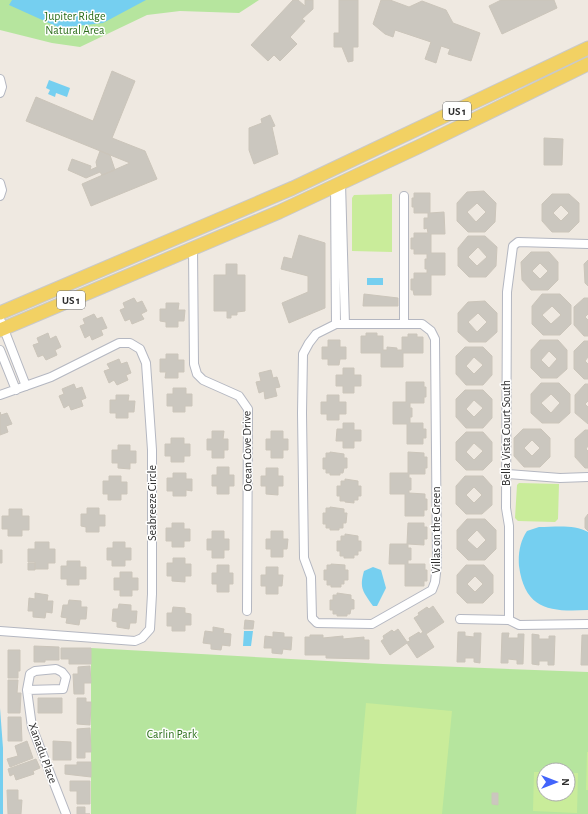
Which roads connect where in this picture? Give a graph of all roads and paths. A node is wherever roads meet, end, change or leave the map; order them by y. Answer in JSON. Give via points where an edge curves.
{"nodes":[{"id":1,"x":588,"y":48,"type":"edge"},
{"id":2,"x":588,"y":54,"type":"edge"},
{"id":3,"x":561,"y":61,"type":"junction"},
{"id":4,"x":588,"y":64,"type":"edge"},
{"id":5,"x":576,"y":70,"type":"junction"},
{"id":6,"x":0,"y":79,"type":"edge"},
{"id":7,"x":0,"y":93,"type":"edge"},
{"id":8,"x":505,"y":104,"type":"junction"},
{"id":9,"x":389,"y":143,"type":"junction"},
{"id":10,"x":0,"y":183,"type":"edge"},
{"id":11,"x":338,"y":185,"type":"junction"},
{"id":12,"x":0,"y":196,"type":"edge"},
{"id":13,"x":404,"y":196,"type":"dead end"},
{"id":14,"x":279,"y":212,"type":"junction"},
{"id":15,"x":194,"y":230,"type":"junction"},
{"id":16,"x":588,"y":244,"type":"edge"},
{"id":17,"x":193,"y":248,"type":"junction"},
{"id":18,"x":79,"y":296,"type":"junction"},
{"id":19,"x":0,"y":314,"type":"edge"},
{"id":20,"x":341,"y":324,"type":"junction"},
{"id":21,"x":404,"y":324,"type":"junction"},
{"id":22,"x":1,"y":326,"type":"edge"},
{"id":23,"x":0,"y":350,"type":"edge"},
{"id":24,"x":17,"y":364,"type":"junction"},
{"id":25,"x":7,"y":369,"type":"junction"},
{"id":26,"x":26,"y":386,"type":"junction"},
{"id":27,"x":16,"y":390,"type":"junction"},
{"id":28,"x":0,"y":395,"type":"edge"},
{"id":29,"x":507,"y":474,"type":"junction"},
{"id":30,"x":588,"y":477,"type":"edge"},
{"id":31,"x":247,"y":611,"type":"dead end"},
{"id":32,"x":460,"y":619,"type":"dead end"},
{"id":33,"x":509,"y":620,"type":"junction"},
{"id":34,"x":588,"y":624,"type":"edge"},
{"id":35,"x":0,"y":631,"type":"edge"},
{"id":36,"x":27,"y":690,"type":"junction"},
{"id":37,"x":66,"y":814,"type":"edge"}],
"edges":[{"from":1,"to":3,"type":"main road","number":"US 1"},
{"from":2,"to":5,"type":"main road","via":[[580,58]]},
{"from":3,"to":8,"type":"main road","via":[[554,74],[518,91]]},
{"from":3,"to":9,"type":"main road","number":"US 1"},
{"from":4,"to":5,"type":"main road","number":"US 1"},
{"from":5,"to":8,"type":"main road","number":"US 1"},
{"from":6,"to":7,"type":"street"},
{"from":8,"to":11,"type":"main road","number":"US 1"},
{"from":9,"to":14,"type":"main road","via":[[377,155],[282,201]]},
{"from":9,"to":15,"type":"main road","number":"US 1"},
{"from":10,"to":12,"type":"street"},
{"from":11,"to":14,"type":"main road","number":"US 1"},
{"from":11,"to":20,"type":"street"},
{"from":13,"to":21,"type":"street"},
{"from":14,"to":17,"type":"main road","number":"US 1"},
{"from":15,"to":18,"type":"main road","via":[[181,245],[111,276]]},
{"from":15,"to":19,"type":"main road","number":"US 1"},
{"from":16,"to":29,"type":"street","name":"Bella Vista Court South","via":[[518,242],[513,246],[506,292]]},
{"from":17,"to":18,"type":"main road","number":"US 1"},
{"from":17,"to":31,"type":"street","name":"Ocean Cove Drive","via":[[194,364],[203,380],[238,396],[248,409]]},
{"from":18,"to":22,"type":"main road","number":"US 1"},
{"from":20,"to":21,"type":"street","name":"Villas on the Green"},
{"from":20,"to":21,"type":"street","name":"Villas on the Green","via":[[316,334],[303,354],[304,558],[311,577],[312,618],[317,623],[372,624],[432,590],[437,564],[435,339],[431,331],[422,324]]},
{"from":22,"to":24,"type":"street"},
{"from":23,"to":25,"type":"street"},
{"from":24,"to":25,"type":"street"},
{"from":24,"to":26,"type":"street"},
{"from":25,"to":27,"type":"street"},
{"from":26,"to":27,"type":"street","name":"Seabreeze Circle"},
{"from":26,"to":35,"type":"street","name":"Seabreeze Circle","via":[[51,377],[121,342],[133,345],[144,355],[152,450],[152,625],[149,632],[135,640]]},
{"from":27,"to":28,"type":"street","name":"Seabreeze Circle"},
{"from":29,"to":30,"type":"street","via":[[560,478]]},
{"from":29,"to":33,"type":"street","name":"Bella Vista Court South"},
{"from":32,"to":33,"type":"street"},
{"from":33,"to":34,"type":"street","via":[[519,625]]},
{"from":36,"to":36,"type":"street","name":"Xanadu Place","via":[[63,689],[66,677],[56,669],[35,671],[28,678]]},
{"from":36,"to":37,"type":"street","name":"Xanadu Place","via":[[32,727]]}]}
